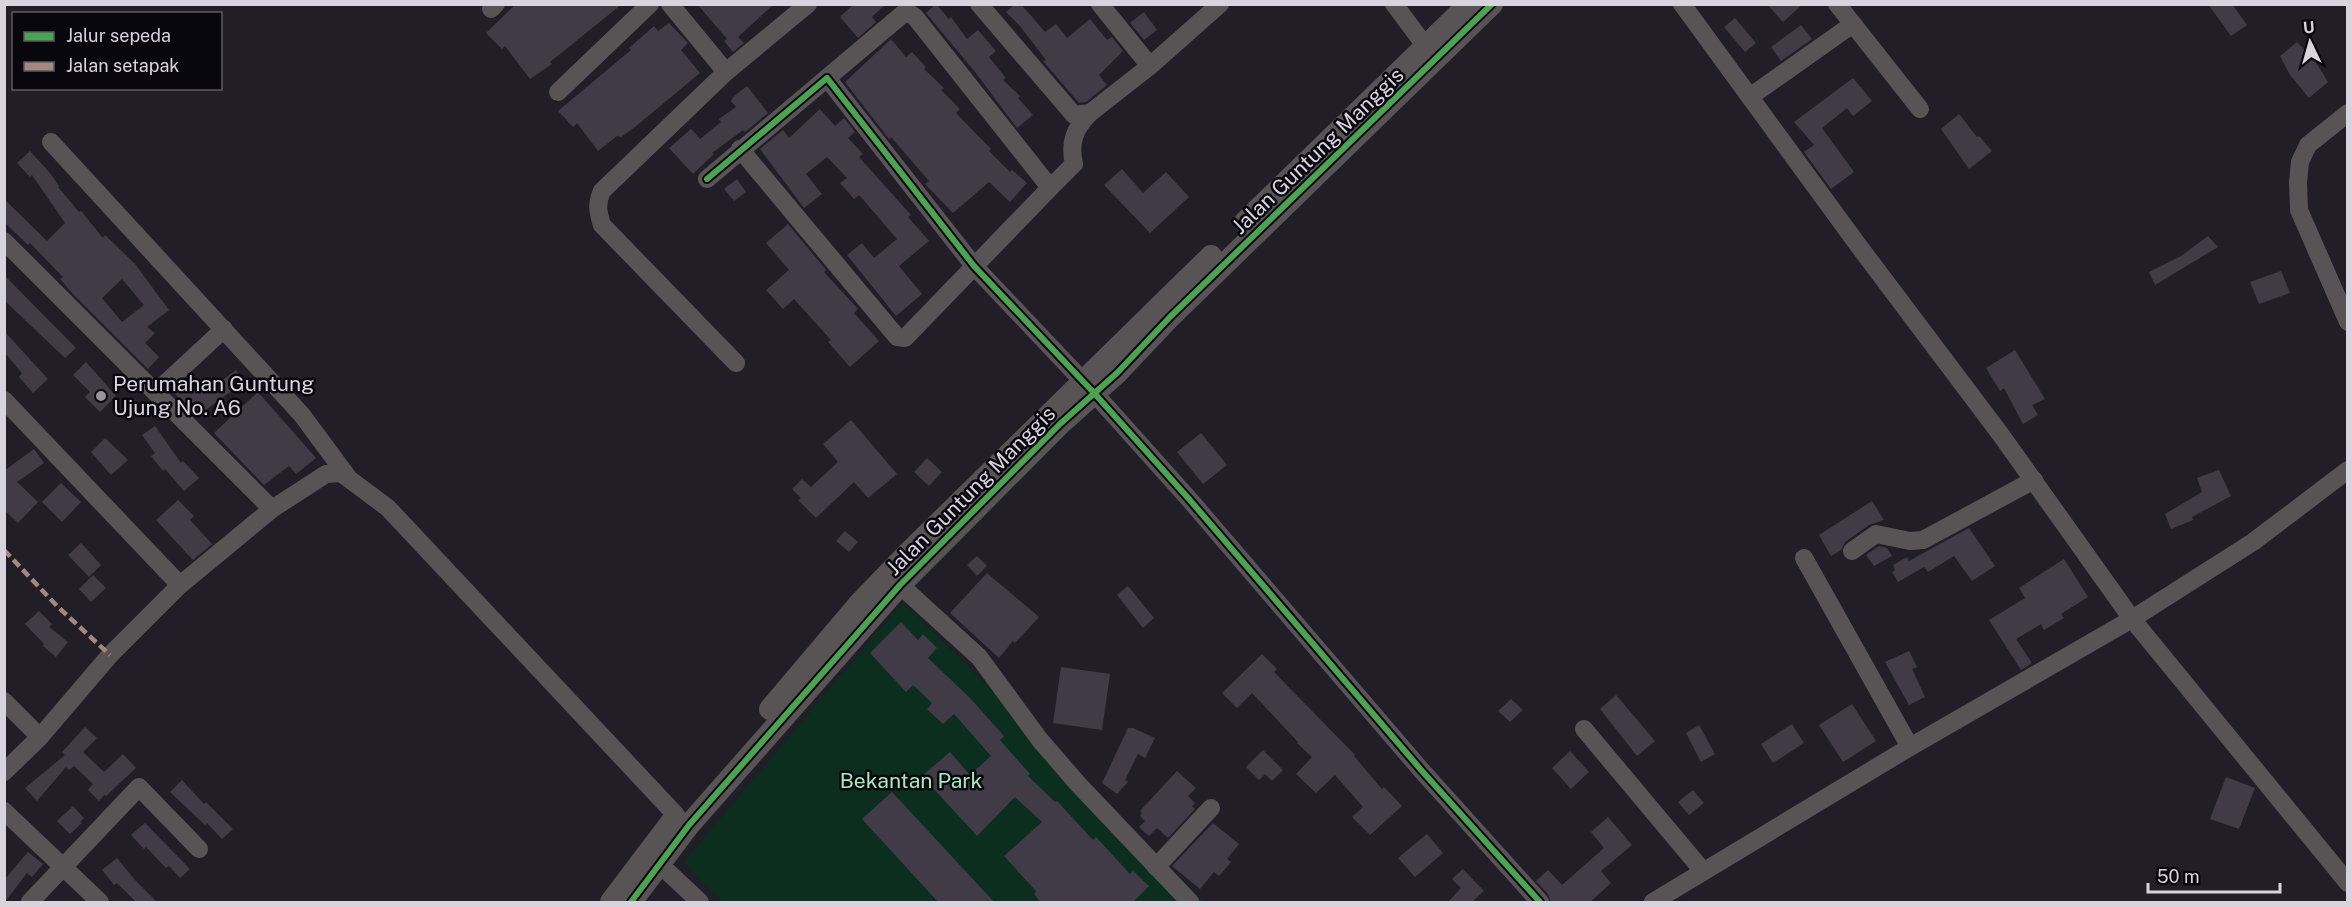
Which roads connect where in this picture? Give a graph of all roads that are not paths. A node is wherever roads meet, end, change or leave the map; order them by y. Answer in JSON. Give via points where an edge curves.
{"nodes":[{"id":1,"x":650,"y":4,"type":"edge"},
{"id":2,"x":670,"y":4,"type":"edge"},
{"id":3,"x":808,"y":4,"type":"edge"},
{"id":4,"x":979,"y":4,"type":"edge"},
{"id":5,"x":1100,"y":4,"type":"edge"},
{"id":6,"x":1220,"y":4,"type":"edge"},
{"id":7,"x":1394,"y":4,"type":"edge"},
{"id":8,"x":1469,"y":4,"type":"edge"},
{"id":9,"x":1492,"y":4,"type":"edge"},
{"id":10,"x":1837,"y":4,"type":"edge"},
{"id":11,"x":1692,"y":8,"type":"edge"},
{"id":12,"x":1853,"y":24,"type":"junction"},
{"id":13,"x":1426,"y":47,"type":"junction"},
{"id":14,"x":1150,"y":66,"type":"junction"},
{"id":15,"x":726,"y":72,"type":"junction"},
{"id":16,"x":827,"y":78,"type":"junction"},
{"id":17,"x":558,"y":92,"type":"dead end"},
{"id":18,"x":1751,"y":96,"type":"junction"},
{"id":19,"x":1920,"y":109,"type":"dead end"},
{"id":20,"x":1090,"y":113,"type":"junction"},
{"id":21,"x":2348,"y":113,"type":"edge"},
{"id":22,"x":51,"y":142,"type":"dead end"},
{"id":23,"x":740,"y":149,"type":"junction"},
{"id":24,"x":707,"y":179,"type":"dead end"},
{"id":25,"x":1047,"y":191,"type":"junction"},
{"id":26,"x":4,"y":241,"type":"edge"},
{"id":27,"x":974,"y":266,"type":"junction"},
{"id":28,"x":2348,"y":322,"type":"edge"},
{"id":29,"x":224,"y":329,"type":"junction"},
{"id":30,"x":736,"y":363,"type":"dead end"},
{"id":31,"x":1088,"y":388,"type":"junction"},
{"id":32,"x":156,"y":393,"type":"junction"},
{"id":33,"x":4,"y":400,"type":"edge"},
{"id":34,"x":2348,"y":470,"type":"edge"},
{"id":35,"x":347,"y":476,"type":"junction"},
{"id":36,"x":2034,"y":480,"type":"junction"},
{"id":37,"x":272,"y":509,"type":"junction"},
{"id":38,"x":1852,"y":551,"type":"dead end"},
{"id":39,"x":1804,"y":558,"type":"dead end"},
{"id":40,"x":180,"y":585,"type":"junction"},
{"id":41,"x":900,"y":585,"type":"junction"},
{"id":42,"x":2133,"y":619,"type":"junction"},
{"id":43,"x":842,"y":637,"type":"junction"},
{"id":44,"x":4,"y":701,"type":"edge"},
{"id":45,"x":1584,"y":729,"type":"dead end"},
{"id":46,"x":40,"y":737,"type":"junction"},
{"id":47,"x":1910,"y":747,"type":"junction"},
{"id":48,"x":4,"y":772,"type":"edge"},
{"id":49,"x":1211,"y":808,"type":"dead end"},
{"id":50,"x":4,"y":811,"type":"edge"},
{"id":51,"x":676,"y":815,"type":"junction"},
{"id":52,"x":199,"y":849,"type":"dead end"},
{"id":53,"x":658,"y":858,"type":"junction"},
{"id":54,"x":63,"y":867,"type":"junction"},
{"id":55,"x":1156,"y":867,"type":"junction"},
{"id":56,"x":1703,"y":871,"type":"junction"},
{"id":57,"x":2348,"y":883,"type":"edge"},
{"id":58,"x":30,"y":903,"type":"edge"},
{"id":59,"x":100,"y":903,"type":"edge"},
{"id":60,"x":611,"y":903,"type":"edge"},
{"id":61,"x":631,"y":903,"type":"edge"},
{"id":62,"x":700,"y":903,"type":"edge"},
{"id":63,"x":708,"y":903,"type":"edge"},
{"id":64,"x":1190,"y":903,"type":"edge"},
{"id":65,"x":1540,"y":903,"type":"edge"},
{"id":66,"x":1653,"y":903,"type":"edge"}],
"edges":[{"from":1,"to":17,"type":"street"},
{"from":2,"to":15,"type":"street"},
{"from":3,"to":15,"type":"street"},
{"from":4,"to":20,"type":"street","via":[[1074,115]]},
{"from":5,"to":14,"type":"street"},
{"from":6,"to":14,"type":"street"},
{"from":7,"to":13,"type":"street"},
{"from":8,"to":13,"type":"street","name":"Jalan Guntung Manggis"},
{"from":9,"to":31,"type":"street","name":"Jalan Guntung Manggis","via":[[1170,317]]},
{"from":10,"to":12,"type":"street"},
{"from":11,"to":18,"type":"street"},
{"from":12,"to":18,"type":"street"},
{"from":12,"to":19,"type":"street"},
{"from":13,"to":31,"type":"street","name":"Jalan Guntung Manggis"},
{"from":14,"to":20,"type":"street"},
{"from":15,"to":30,"type":"street","via":[[602,191],[598,212],[602,225]]},
{"from":16,"to":23,"type":"street"},
{"from":16,"to":25,"type":"street","via":[[904,13],[909,13],[1047,184]]},
{"from":16,"to":27,"type":"street"},
{"from":18,"to":36,"type":"street"},
{"from":20,"to":25,"type":"street","via":[[1079,124],[1072,140],[1074,164]]},
{"from":21,"to":28,"type":"street","via":[[2308,145],[2300,162],[2298,182],[2299,210]]},
{"from":22,"to":29,"type":"street"},
{"from":23,"to":24,"type":"street"},
{"from":23,"to":27,"type":"street","via":[[899,338],[905,338]]},
{"from":25,"to":27,"type":"street"},
{"from":26,"to":32,"type":"street"},
{"from":27,"to":31,"type":"street"},
{"from":29,"to":32,"type":"street"},
{"from":29,"to":35,"type":"street","via":[[302,415]]},
{"from":31,"to":41,"type":"street","name":"Jalan Guntung Manggis","via":[[1060,424]]},
{"from":31,"to":43,"type":"street","name":"Jalan Guntung Manggis","via":[[909,552]]},
{"from":31,"to":65,"type":"street"},
{"from":32,"to":37,"type":"street"},
{"from":33,"to":40,"type":"street"},
{"from":34,"to":42,"type":"street","via":[[2253,542]]},
{"from":35,"to":37,"type":"street","via":[[326,474]]},
{"from":35,"to":51,"type":"street","via":[[388,508]]},
{"from":36,"to":38,"type":"street","via":[[1923,540],[1910,542],[1876,534]]},
{"from":36,"to":42,"type":"street"},
{"from":37,"to":40,"type":"street"},
{"from":39,"to":47,"type":"street"},
{"from":40,"to":46,"type":"street","via":[[110,655]]},
{"from":41,"to":43,"type":"street","name":"Jalan Guntung Manggis"},
{"from":41,"to":55,"type":"street","via":[[979,657],[1048,749]]},
{"from":42,"to":47,"type":"street"},
{"from":42,"to":57,"type":"street"},
{"from":43,"to":51,"type":"street","name":"Jalan Guntung Manggis"},
{"from":43,"to":53,"type":"street","name":"Jalan Guntung Manggis"},
{"from":44,"to":46,"type":"street"},
{"from":45,"to":56,"type":"street"},
{"from":46,"to":48,"type":"street"},
{"from":47,"to":56,"type":"street"},
{"from":49,"to":55,"type":"street"},
{"from":50,"to":54,"type":"street"},
{"from":51,"to":53,"type":"street","name":"Jalan Guntung Manggis"},
{"from":52,"to":54,"type":"street","via":[[139,787]]},
{"from":53,"to":60,"type":"street","name":"Jalan Guntung Manggis"},
{"from":53,"to":61,"type":"street","name":"Jalan Guntung Manggis"},
{"from":53,"to":62,"type":"street"},
{"from":53,"to":63,"type":"street"},
{"from":54,"to":58,"type":"street"},
{"from":54,"to":59,"type":"street"},
{"from":55,"to":64,"type":"street"},
{"from":56,"to":66,"type":"street"}]}
